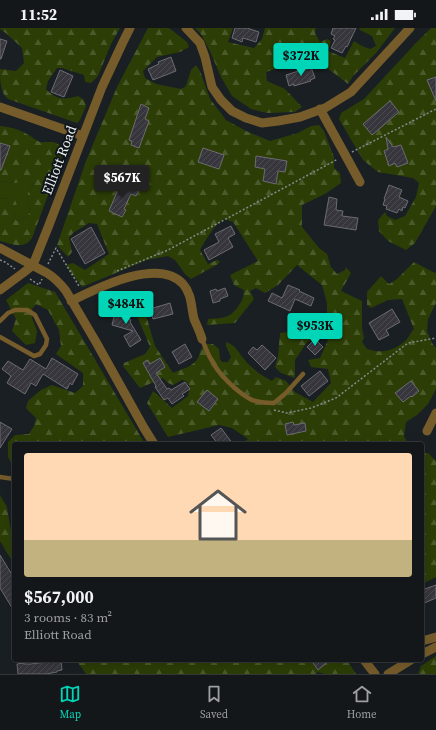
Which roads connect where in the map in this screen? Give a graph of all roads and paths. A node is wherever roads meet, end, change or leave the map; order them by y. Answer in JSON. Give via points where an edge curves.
{"nodes":[{"id":1,"x":130,"y":28,"type":"edge"},
{"id":2,"x":186,"y":28,"type":"edge"},
{"id":3,"x":410,"y":28,"type":"edge"},
{"id":4,"x":0,"y":107,"type":"edge"},
{"id":5,"x":320,"y":109,"type":"junction"},
{"id":6,"x":436,"y":109,"type":"edge"},
{"id":7,"x":83,"y":136,"type":"junction"},
{"id":8,"x":352,"y":152,"type":"dead end"},
{"id":9,"x":338,"y":159,"type":"dead end"},
{"id":10,"x":360,"y":182,"type":"dead end"},
{"id":11,"x":0,"y":248,"type":"edge"},
{"id":12,"x":0,"y":260,"type":"edge"},
{"id":13,"x":32,"y":265,"type":"junction"},
{"id":14,"x":47,"y":266,"type":"dead end"},
{"id":15,"x":16,"y":270,"type":"dead end"},
{"id":16,"x":116,"y":271,"type":"dead end"},
{"id":17,"x":28,"y":277,"type":"dead end"},
{"id":18,"x":42,"y":279,"type":"dead end"},
{"id":19,"x":79,"y":286,"type":"dead end"},
{"id":20,"x":0,"y":290,"type":"edge"},
{"id":21,"x":71,"y":301,"type":"junction"},
{"id":22,"x":0,"y":321,"type":"edge"},
{"id":23,"x":0,"y":337,"type":"edge"},
{"id":24,"x":436,"y":338,"type":"edge"},
{"id":25,"x":202,"y":339,"type":"joint"},
{"id":26,"x":303,"y":374,"type":"dead end"},
{"id":27,"x":273,"y":410,"type":"dead end"},
{"id":28,"x":436,"y":413,"type":"edge"},
{"id":29,"x":427,"y":431,"type":"dead end"},
{"id":30,"x":153,"y":442,"type":"edge"},
{"id":31,"x":0,"y":477,"type":"edge"},
{"id":32,"x":12,"y":479,"type":"edge"},
{"id":33,"x":436,"y":637,"type":"edge"},
{"id":34,"x":424,"y":640,"type":"edge"},
{"id":35,"x":436,"y":647,"type":"edge"},
{"id":36,"x":424,"y":653,"type":"edge"},
{"id":37,"x":408,"y":662,"type":"edge"},
{"id":38,"x":366,"y":663,"type":"edge"},
{"id":39,"x":375,"y":674,"type":"edge"},
{"id":40,"x":388,"y":674,"type":"edge"}],
"edges":[{"from":1,"to":7,"type":"street","name":"Elliott Road","via":[[102,87]]},
{"from":2,"to":5,"type":"street","via":[[200,43],[212,87],[232,111],[262,123],[300,117]]},
{"from":3,"to":5,"type":"street","via":[[351,92]]},
{"from":4,"to":7,"type":"street"},
{"from":5,"to":10,"type":"street"},
{"from":6,"to":8,"type":"path"},
{"from":7,"to":13,"type":"street","name":"Elliott Road"},
{"from":9,"to":16,"type":"path","via":[[168,250]]},
{"from":11,"to":13,"type":"street"},
{"from":12,"to":15,"type":"path"},
{"from":13,"to":20,"type":"street","name":"Elliott Road"},
{"from":13,"to":21,"type":"street","via":[[54,277]]},
{"from":14,"to":19,"type":"path","via":[[56,248]]},
{"from":17,"to":18,"type":"path","via":[[39,285]]},
{"from":21,"to":25,"type":"street","via":[[134,276],[166,274],[180,281],[190,296]]},
{"from":21,"to":30,"type":"street"},
{"from":22,"to":23,"type":"lane","via":[[15,310],[27,310],[35,315],[47,339],[40,354],[34,356]]},
{"from":24,"to":27,"type":"path","via":[[408,343],[336,398],[311,408],[288,413]]},
{"from":25,"to":26,"type":"lane","via":[[211,360],[222,374],[236,390],[251,400],[274,403]]},
{"from":28,"to":29,"type":"street"},
{"from":31,"to":32,"type":"lane"},
{"from":33,"to":34,"type":"street"},
{"from":35,"to":36,"type":"street"},
{"from":37,"to":40,"type":"street"},
{"from":38,"to":39,"type":"street"}]}
